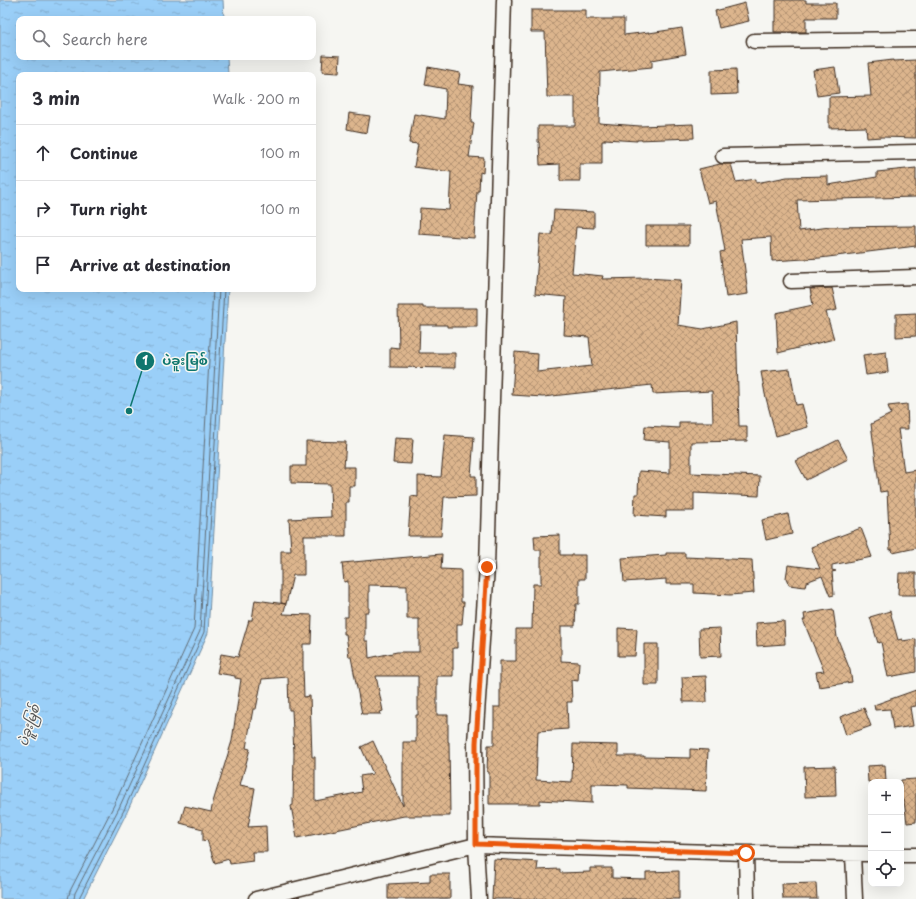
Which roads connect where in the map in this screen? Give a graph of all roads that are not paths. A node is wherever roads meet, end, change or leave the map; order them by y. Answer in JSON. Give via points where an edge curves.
{"nodes":[{"id":1,"x":504,"y":0,"type":"edge"},
{"id":2,"x":916,"y":39,"type":"edge"},
{"id":3,"x":754,"y":41,"type":"dead end"},
{"id":4,"x":916,"y":152,"type":"edge"},
{"id":5,"x":722,"y":156,"type":"dead end"},
{"id":6,"x":916,"y":277,"type":"edge"},
{"id":7,"x":791,"y":282,"type":"dead end"},
{"id":8,"x":476,"y":844,"type":"junction"},
{"id":9,"x":746,"y":853,"type":"junction"},
{"id":10,"x":853,"y":854,"type":"junction"},
{"id":11,"x":868,"y":854,"type":"edge"},
{"id":12,"x":904,"y":855,"type":"edge"},
{"id":13,"x":916,"y":856,"type":"edge"},
{"id":14,"x":256,"y":899,"type":"edge"},
{"id":15,"x":479,"y":899,"type":"edge"},
{"id":16,"x":747,"y":899,"type":"edge"},
{"id":17,"x":855,"y":899,"type":"edge"}],
"edges":[{"from":1,"to":8,"type":"street","via":[[487,567],[476,743]]},
{"from":2,"to":3,"type":"street"},
{"from":4,"to":5,"type":"street"},
{"from":6,"to":7,"type":"street"},
{"from":8,"to":9,"type":"street"},
{"from":8,"to":14,"type":"street"},
{"from":8,"to":15,"type":"street"},
{"from":9,"to":10,"type":"street"},
{"from":9,"to":16,"type":"street"},
{"from":10,"to":11,"type":"street"},
{"from":10,"to":17,"type":"street"},
{"from":12,"to":13,"type":"street"}]}
